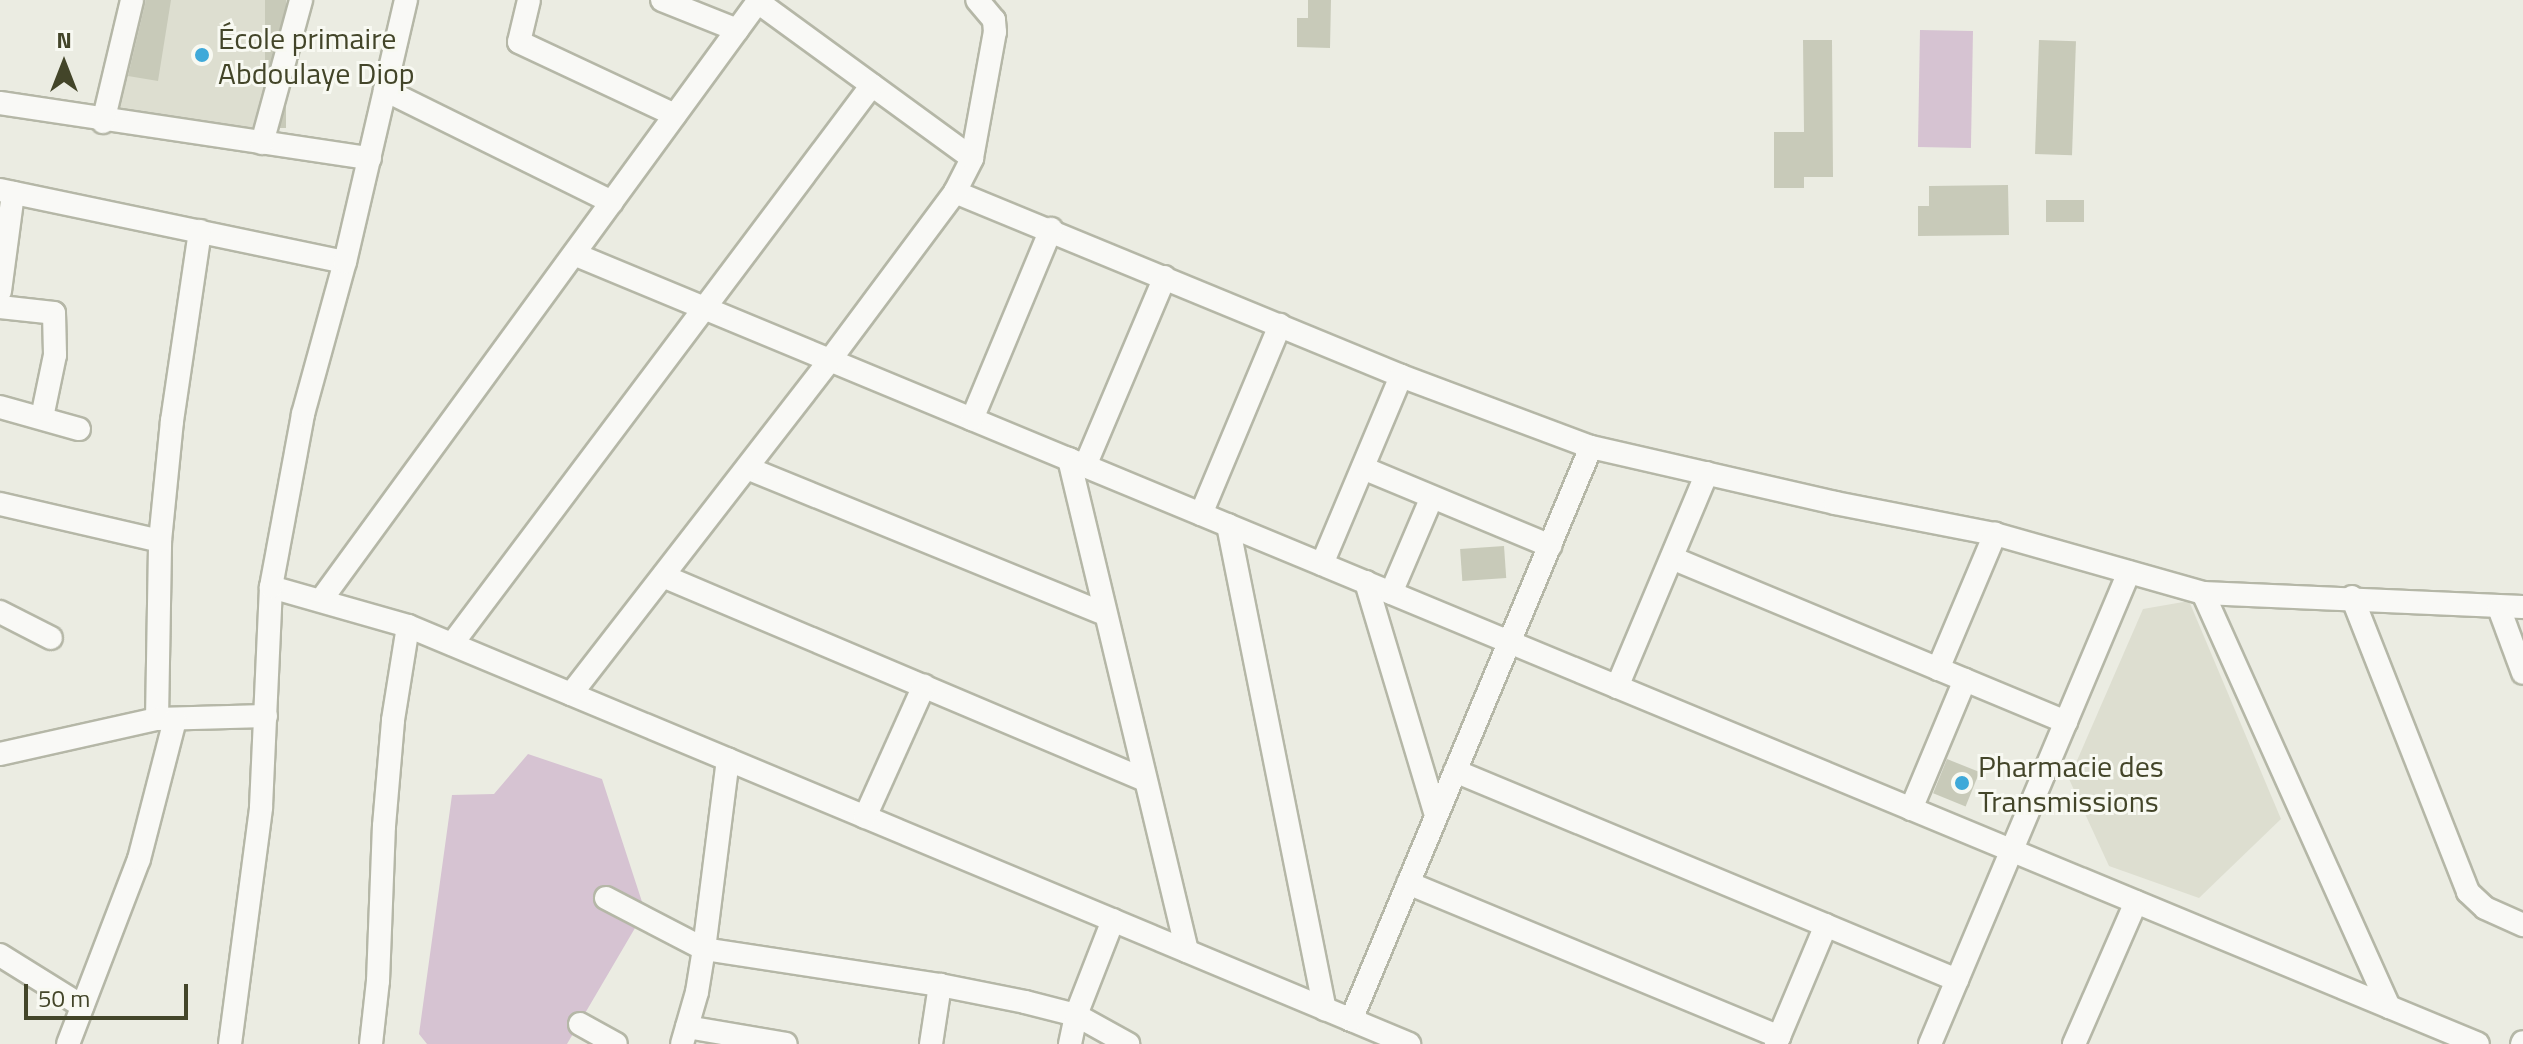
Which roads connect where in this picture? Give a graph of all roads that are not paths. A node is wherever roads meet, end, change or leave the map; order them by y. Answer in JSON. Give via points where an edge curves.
{"nodes":[{"id":1,"x":132,"y":0,"type":"edge"},
{"id":2,"x":301,"y":0,"type":"edge"},
{"id":3,"x":406,"y":0,"type":"edge"},
{"id":4,"x":529,"y":0,"type":"edge"},
{"id":5,"x":662,"y":0,"type":"edge"},
{"id":6,"x":977,"y":0,"type":"edge"},
{"id":7,"x":758,"y":1,"type":"edge"},
{"id":8,"x":737,"y":30,"type":"junction"},
{"id":9,"x":872,"y":85,"type":"junction"},
{"id":10,"x":385,"y":90,"type":"junction"},
{"id":11,"x":0,"y":103,"type":"edge"},
{"id":12,"x":675,"y":115,"type":"junction"},
{"id":13,"x":103,"y":122,"type":"junction"},
{"id":14,"x":262,"y":143,"type":"junction"},
{"id":15,"x":370,"y":158,"type":"junction"},
{"id":16,"x":972,"y":158,"type":"junction"},
{"id":17,"x":7,"y":192,"type":"edge"},
{"id":18,"x":955,"y":192,"type":"junction"},
{"id":19,"x":612,"y":202,"type":"junction"},
{"id":20,"x":1051,"y":229,"type":"junction"},
{"id":21,"x":200,"y":231,"type":"junction"},
{"id":22,"x":574,"y":254,"type":"junction"},
{"id":23,"x":345,"y":262,"type":"junction"},
{"id":24,"x":1165,"y":277,"type":"junction"},
{"id":25,"x":0,"y":291,"type":"edge"},
{"id":26,"x":0,"y":307,"type":"edge"},
{"id":27,"x":706,"y":308,"type":"junction"},
{"id":28,"x":1280,"y":325,"type":"junction"},
{"id":29,"x":830,"y":360,"type":"junction"},
{"id":30,"x":1401,"y":376,"type":"junction"},
{"id":31,"x":0,"y":407,"type":"edge"},
{"id":32,"x":42,"y":417,"type":"junction"},
{"id":33,"x":972,"y":419,"type":"junction"},
{"id":34,"x":79,"y":429,"type":"dead end"},
{"id":35,"x":1591,"y":447,"type":"junction"},
{"id":36,"x":1077,"y":462,"type":"junction"},
{"id":37,"x":747,"y":468,"type":"junction"},
{"id":38,"x":1363,"y":468,"type":"junction"},
{"id":39,"x":1707,"y":473,"type":"junction"},
{"id":40,"x":1432,"y":497,"type":"junction"},
{"id":41,"x":0,"y":504,"type":"edge"},
{"id":42,"x":1201,"y":514,"type":"junction"},
{"id":43,"x":1228,"y":525,"type":"junction"},
{"id":44,"x":1995,"y":534,"type":"junction"},
{"id":45,"x":160,"y":541,"type":"junction"},
{"id":46,"x":1550,"y":546,"type":"junction"},
{"id":47,"x":1672,"y":558,"type":"junction"},
{"id":48,"x":1322,"y":564,"type":"junction"},
{"id":49,"x":2129,"y":572,"type":"junction"},
{"id":50,"x":663,"y":576,"type":"junction"},
{"id":51,"x":1366,"y":582,"type":"junction"},
{"id":52,"x":271,"y":587,"type":"junction"},
{"id":53,"x":1391,"y":593,"type":"junction"},
{"id":54,"x":2203,"y":593,"type":"junction"},
{"id":55,"x":2352,"y":597,"type":"junction"},
{"id":56,"x":321,"y":600,"type":"junction"},
{"id":57,"x":2523,"y":607,"type":"edge"},
{"id":58,"x":2499,"y":608,"type":"junction"},
{"id":59,"x":0,"y":612,"type":"edge"},
{"id":60,"x":1104,"y":614,"type":"junction"},
{"id":61,"x":408,"y":626,"type":"junction"},
{"id":62,"x":51,"y":638,"type":"dead end"},
{"id":63,"x":1509,"y":642,"type":"junction"},
{"id":64,"x":452,"y":644,"type":"junction"},
{"id":65,"x":1938,"y":669,"type":"junction"},
{"id":66,"x":2523,"y":673,"type":"edge"},
{"id":67,"x":1965,"y":680,"type":"junction"},
{"id":68,"x":924,"y":686,"type":"junction"},
{"id":69,"x":1617,"y":687,"type":"junction"},
{"id":70,"x":571,"y":694,"type":"junction"},
{"id":71,"x":266,"y":716,"type":"junction"},
{"id":72,"x":166,"y":719,"type":"junction"},
{"id":73,"x":2066,"y":722,"type":"junction"},
{"id":74,"x":0,"y":754,"type":"edge"},
{"id":75,"x":728,"y":760,"type":"junction"},
{"id":76,"x":1455,"y":771,"type":"junction"},
{"id":77,"x":1145,"y":780,"type":"junction"},
{"id":78,"x":1911,"y":809,"type":"junction"},
{"id":79,"x":1436,"y":815,"type":"junction"},
{"id":80,"x":865,"y":817,"type":"junction"},
{"id":81,"x":2012,"y":851,"type":"junction"},
{"id":82,"x":1408,"y":883,"type":"junction"},
{"id":83,"x":606,"y":898,"type":"dead end"},
{"id":84,"x":2136,"y":902,"type":"junction"},
{"id":85,"x":1113,"y":920,"type":"junction"},
{"id":86,"x":1826,"y":925,"type":"junction"},
{"id":87,"x":2523,"y":925,"type":"edge"},
{"id":88,"x":704,"y":949,"type":"junction"},
{"id":89,"x":1187,"y":951,"type":"junction"},
{"id":90,"x":0,"y":955,"type":"edge"},
{"id":91,"x":1957,"y":980,"type":"junction"},
{"id":92,"x":940,"y":985,"type":"junction"},
{"id":93,"x":82,"y":1006,"type":"junction"},
{"id":94,"x":2389,"y":1007,"type":"junction"},
{"id":95,"x":1325,"y":1009,"type":"junction"},
{"id":96,"x":1076,"y":1015,"type":"junction"},
{"id":97,"x":1351,"y":1020,"type":"junction"},
{"id":98,"x":580,"y":1024,"type":"dead end"},
{"id":99,"x":685,"y":1036,"type":"edge"},
{"id":100,"x":1778,"y":1041,"type":"edge"},
{"id":101,"x":2470,"y":1042,"type":"edge"},
{"id":102,"x":71,"y":1043,"type":"edge"},
{"id":103,"x":230,"y":1044,"type":"edge"},
{"id":104,"x":371,"y":1044,"type":"edge"},
{"id":105,"x":616,"y":1044,"type":"edge"},
{"id":106,"x":786,"y":1044,"type":"edge"},
{"id":107,"x":931,"y":1044,"type":"edge"},
{"id":108,"x":1070,"y":1044,"type":"edge"},
{"id":109,"x":1128,"y":1044,"type":"edge"},
{"id":110,"x":1409,"y":1044,"type":"edge"},
{"id":111,"x":1930,"y":1044,"type":"edge"},
{"id":112,"x":2074,"y":1044,"type":"edge"}],
"edges":[{"from":1,"to":13,"type":"street"},
{"from":2,"to":14,"type":"street"},
{"from":3,"to":10,"type":"street"},
{"from":4,"to":12,"type":"street","via":[[519,42]]},
{"from":5,"to":8,"type":"street"},
{"from":6,"to":16,"type":"street","via":[[994,20],[995,32]]},
{"from":7,"to":8,"type":"street"},
{"from":7,"to":9,"type":"street"},
{"from":8,"to":12,"type":"street"},
{"from":9,"to":16,"type":"street"},
{"from":9,"to":27,"type":"street"},
{"from":10,"to":15,"type":"street"},
{"from":10,"to":19,"type":"street"},
{"from":11,"to":13,"type":"street"},
{"from":12,"to":19,"type":"street"},
{"from":13,"to":14,"type":"street"},
{"from":14,"to":15,"type":"street"},
{"from":15,"to":23,"type":"street"},
{"from":16,"to":18,"type":"street"},
{"from":17,"to":21,"type":"street"},
{"from":17,"to":25,"type":"street"},
{"from":18,"to":20,"type":"street"},
{"from":18,"to":29,"type":"street"},
{"from":19,"to":22,"type":"street"},
{"from":20,"to":24,"type":"street"},
{"from":20,"to":33,"type":"street"},
{"from":21,"to":23,"type":"street"},
{"from":21,"to":45,"type":"street"},
{"from":22,"to":27,"type":"street"},
{"from":22,"to":56,"type":"street"},
{"from":23,"to":52,"type":"street","via":[[303,414]]},
{"from":24,"to":28,"type":"street"},
{"from":24,"to":36,"type":"street"},
{"from":26,"to":32,"type":"street","via":[[54,313],[55,355]]},
{"from":27,"to":29,"type":"street"},
{"from":27,"to":64,"type":"street"},
{"from":28,"to":30,"type":"street"},
{"from":28,"to":42,"type":"street"},
{"from":29,"to":33,"type":"street"},
{"from":29,"to":37,"type":"street"},
{"from":30,"to":35,"type":"street"},
{"from":30,"to":38,"type":"street"},
{"from":31,"to":32,"type":"street"},
{"from":32,"to":34,"type":"street"},
{"from":33,"to":36,"type":"street"},
{"from":35,"to":39,"type":"street"},
{"from":35,"to":46,"type":"street"},
{"from":36,"to":42,"type":"street"},
{"from":36,"to":60,"type":"street"},
{"from":37,"to":50,"type":"street"},
{"from":37,"to":60,"type":"street"},
{"from":38,"to":40,"type":"street"},
{"from":38,"to":48,"type":"street"},
{"from":39,"to":44,"type":"street"},
{"from":39,"to":47,"type":"street"},
{"from":40,"to":46,"type":"street"},
{"from":40,"to":53,"type":"street"},
{"from":41,"to":45,"type":"street"},
{"from":42,"to":43,"type":"street"},
{"from":43,"to":48,"type":"street"},
{"from":43,"to":95,"type":"street"},
{"from":44,"to":49,"type":"street"},
{"from":44,"to":65,"type":"street"},
{"from":45,"to":72,"type":"street"},
{"from":46,"to":63,"type":"street"},
{"from":47,"to":65,"type":"street"},
{"from":47,"to":69,"type":"street"},
{"from":48,"to":51,"type":"street"},
{"from":49,"to":54,"type":"street"},
{"from":49,"to":73,"type":"street"},
{"from":50,"to":68,"type":"street"},
{"from":50,"to":70,"type":"street"},
{"from":51,"to":53,"type":"street"},
{"from":51,"to":79,"type":"street"},
{"from":52,"to":56,"type":"street"},
{"from":52,"to":71,"type":"street"},
{"from":53,"to":63,"type":"street"},
{"from":54,"to":55,"type":"street"},
{"from":54,"to":94,"type":"street"},
{"from":55,"to":58,"type":"street"},
{"from":55,"to":87,"type":"street","via":[[2468,892],[2485,908]]},
{"from":56,"to":61,"type":"street"},
{"from":57,"to":58,"type":"street"},
{"from":58,"to":66,"type":"street"},
{"from":59,"to":62,"type":"street"},
{"from":60,"to":77,"type":"street"},
{"from":61,"to":64,"type":"street"},
{"from":61,"to":104,"type":"street","via":[[393,720]]},
{"from":63,"to":69,"type":"street"},
{"from":63,"to":76,"type":"street"},
{"from":64,"to":70,"type":"street"},
{"from":65,"to":67,"type":"street"},
{"from":67,"to":73,"type":"street"},
{"from":67,"to":78,"type":"street"},
{"from":68,"to":77,"type":"street"},
{"from":68,"to":80,"type":"street"},
{"from":69,"to":78,"type":"street"},
{"from":70,"to":75,"type":"street"},
{"from":71,"to":72,"type":"street"},
{"from":71,"to":103,"type":"street","via":[[261,807]]},
{"from":72,"to":74,"type":"street"},
{"from":72,"to":93,"type":"street","via":[[139,859]]},
{"from":73,"to":81,"type":"street"},
{"from":75,"to":80,"type":"street"},
{"from":75,"to":88,"type":"street"},
{"from":76,"to":79,"type":"street"},
{"from":76,"to":86,"type":"street"},
{"from":77,"to":89,"type":"street"},
{"from":78,"to":81,"type":"street"},
{"from":79,"to":82,"type":"street"},
{"from":80,"to":85,"type":"street"},
{"from":81,"to":84,"type":"street"},
{"from":81,"to":91,"type":"street"},
{"from":82,"to":97,"type":"street"},
{"from":82,"to":100,"type":"street"},
{"from":83,"to":88,"type":"street"},
{"from":84,"to":94,"type":"street"},
{"from":84,"to":112,"type":"street"},
{"from":85,"to":89,"type":"street"},
{"from":85,"to":96,"type":"street"},
{"from":86,"to":91,"type":"street"},
{"from":86,"to":100,"type":"street"},
{"from":88,"to":92,"type":"street"},
{"from":88,"to":99,"type":"street"},
{"from":89,"to":95,"type":"street"},
{"from":90,"to":93,"type":"street"},
{"from":91,"to":111,"type":"street"},
{"from":92,"to":96,"type":"street"},
{"from":92,"to":107,"type":"street"},
{"from":93,"to":102,"type":"street"},
{"from":94,"to":101,"type":"street"},
{"from":95,"to":97,"type":"street"},
{"from":96,"to":108,"type":"street"},
{"from":96,"to":109,"type":"street"},
{"from":97,"to":110,"type":"street"},
{"from":98,"to":105,"type":"street"},
{"from":99,"to":106,"type":"street"}]}
